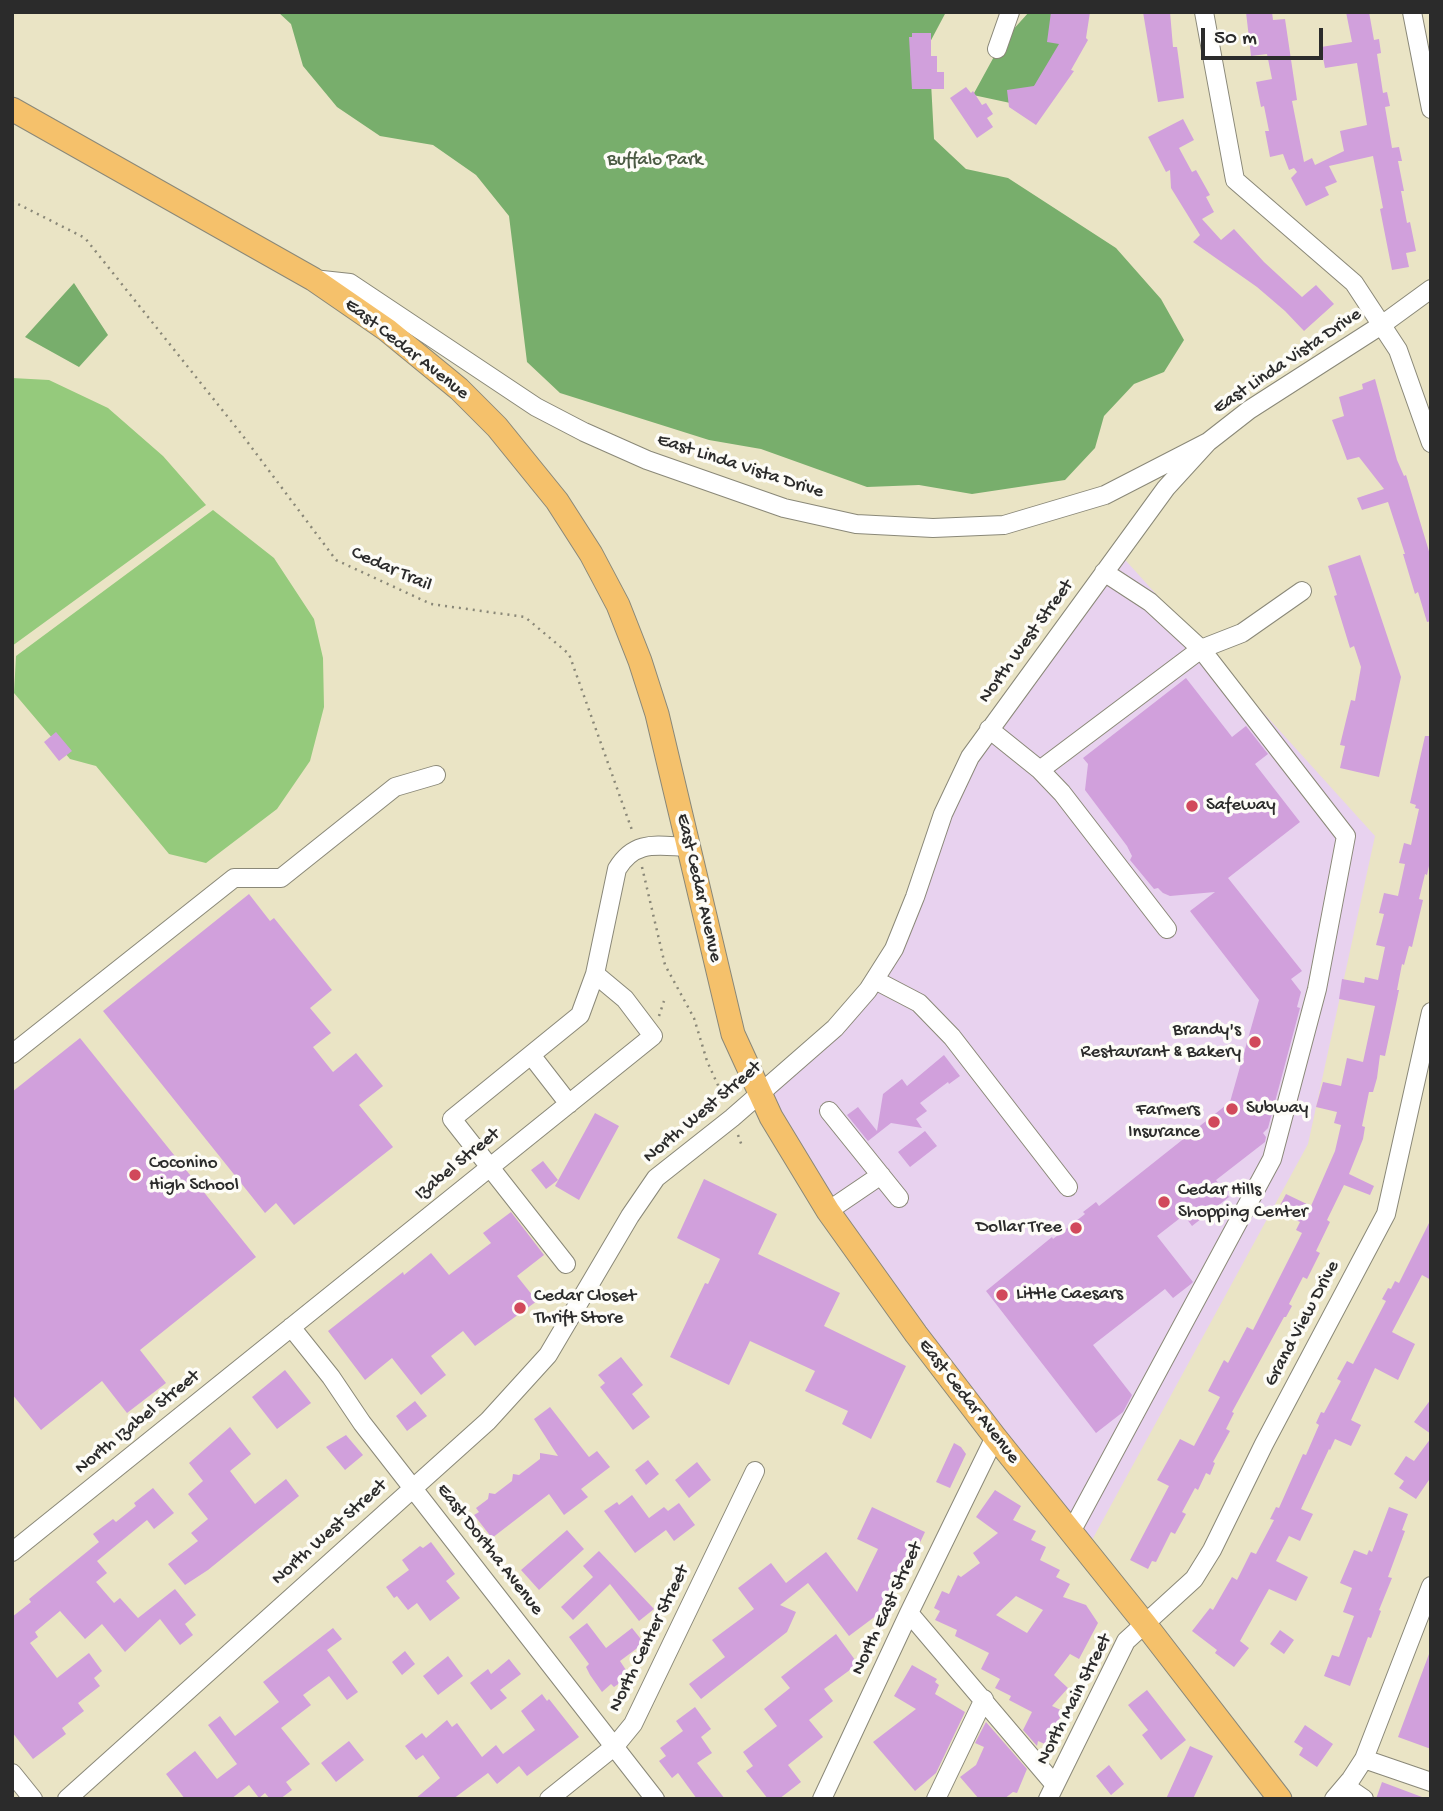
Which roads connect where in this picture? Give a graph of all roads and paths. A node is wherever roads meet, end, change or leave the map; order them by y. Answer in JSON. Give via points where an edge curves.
{"nodes":[{"id":1,"x":1010,"y":12,"type":"edge"},
{"id":2,"x":1204,"y":12,"type":"edge"},
{"id":3,"x":1412,"y":12,"type":"edge"},
{"id":4,"x":997,"y":49,"type":"dead end"},
{"id":5,"x":12,"y":108,"type":"edge"},
{"id":6,"x":1431,"y":109,"type":"edge"},
{"id":7,"x":12,"y":201,"type":"edge"},
{"id":8,"x":313,"y":279,"type":"junction"},
{"id":9,"x":1431,"y":289,"type":"edge"},
{"id":10,"x":1383,"y":324,"type":"junction"},
{"id":11,"x":1208,"y":442,"type":"junction"},
{"id":12,"x":1431,"y":443,"type":"edge"},
{"id":13,"x":1104,"y":572,"type":"junction"},
{"id":14,"x":1302,"y":591,"type":"dead end"},
{"id":15,"x":1201,"y":649,"type":"junction"},
{"id":16,"x":989,"y":729,"type":"junction"},
{"id":17,"x":1040,"y":769,"type":"junction"},
{"id":18,"x":436,"y":775,"type":"dead end"},
{"id":19,"x":688,"y":848,"type":"junction"},
{"id":20,"x":638,"y":849,"type":"junction"},
{"id":21,"x":1167,"y":929,"type":"dead end"},
{"id":22,"x":595,"y":974,"type":"junction"},
{"id":23,"x":875,"y":980,"type":"junction"},
{"id":24,"x":1431,"y":1012,"type":"edge"},
{"id":25,"x":12,"y":1054,"type":"edge"},
{"id":26,"x":531,"y":1055,"type":"junction"},
{"id":27,"x":723,"y":1093,"type":"dead end"},
{"id":28,"x":759,"y":1093,"type":"junction"},
{"id":29,"x":569,"y":1104,"type":"junction"},
{"id":30,"x":829,"y":1111,"type":"dead end"},
{"id":31,"x":490,"y":1167,"type":"junction"},
{"id":32,"x":880,"y":1175,"type":"junction"},
{"id":33,"x":1068,"y":1187,"type":"dead end"},
{"id":34,"x":900,"y":1198,"type":"dead end"},
{"id":35,"x":828,"y":1211,"type":"junction"},
{"id":36,"x":566,"y":1264,"type":"dead end"},
{"id":37,"x":291,"y":1327,"type":"junction"},
{"id":38,"x":995,"y":1437,"type":"junction"},
{"id":39,"x":755,"y":1471,"type":"dead end"},
{"id":40,"x":414,"y":1487,"type":"junction"},
{"id":41,"x":1071,"y":1532,"type":"junction"},
{"id":42,"x":12,"y":1552,"type":"edge"},
{"id":43,"x":1430,"y":1590,"type":"edge"},
{"id":44,"x":909,"y":1613,"type":"junction"},
{"id":45,"x":1145,"y":1624,"type":"junction"},
{"id":46,"x":1423,"y":1627,"type":"edge"},
{"id":47,"x":984,"y":1699,"type":"junction"},
{"id":48,"x":615,"y":1746,"type":"junction"},
{"id":49,"x":1364,"y":1759,"type":"junction"},
{"id":50,"x":12,"y":1773,"type":"edge"},
{"id":51,"x":1431,"y":1782,"type":"edge"},
{"id":52,"x":1052,"y":1792,"type":"edge"},
{"id":53,"x":1340,"y":1792,"type":"edge"},
{"id":54,"x":33,"y":1799,"type":"edge"},
{"id":55,"x":67,"y":1799,"type":"edge"},
{"id":56,"x":549,"y":1799,"type":"edge"},
{"id":57,"x":655,"y":1799,"type":"edge"},
{"id":58,"x":822,"y":1799,"type":"edge"},
{"id":59,"x":936,"y":1799,"type":"edge"},
{"id":60,"x":1280,"y":1799,"type":"edge"},
{"id":61,"x":1364,"y":1799,"type":"edge"}],
"edges":[{"from":1,"to":4,"type":"street"},
{"from":2,"to":10,"type":"street","via":[[1235,180],[1354,283]]},
{"from":3,"to":6,"type":"street"},
{"from":5,"to":8,"type":"main road","name":"East Cedar Avenue"},
{"from":7,"to":20,"type":"path","name":"Cedar Trail","via":[[85,237],[336,561],[431,604],[526,617],[569,654]]},
{"from":8,"to":11,"type":"street","name":"East Linda Vista Drive","via":[[350,283],[536,407],[583,432],[783,508],[856,524],[1004,525],[1105,495]]},
{"from":8,"to":19,"type":"main road","name":"East Cedar Avenue","via":[[459,388],[557,501],[618,605],[640,661]]},
{"from":9,"to":10,"type":"street","name":"East Linda Vista Drive"},
{"from":10,"to":11,"type":"street","name":"East Linda Vista Drive","via":[[1249,410]]},
{"from":10,"to":12,"type":"street","via":[[1398,350]]},
{"from":11,"to":13,"type":"street","name":"North West Street","via":[[1166,488]]},
{"from":13,"to":15,"type":"street","via":[[1150,602]]},
{"from":13,"to":16,"type":"street","name":"North West Street"},
{"from":14,"to":15,"type":"street","via":[[1242,633]]},
{"from":15,"to":17,"type":"street"},
{"from":15,"to":41,"type":"street","via":[[1346,836],[1317,989],[1272,1159]]},
{"from":16,"to":17,"type":"street"},
{"from":16,"to":23,"type":"street","name":"North West Street","via":[[955,784],[903,929]]},
{"from":17,"to":21,"type":"street"},
{"from":18,"to":25,"type":"street","via":[[395,786],[281,878],[234,877]]},
{"from":19,"to":20,"type":"street","via":[[652,845]]},
{"from":19,"to":28,"type":"main road","name":"East Cedar Avenue","via":[[733,1034]]},
{"from":20,"to":22,"type":"street","via":[[617,869]]},
{"from":20,"to":27,"type":"path","name":"Cedar Trail","via":[[665,965],[694,1018]]},
{"from":22,"to":26,"type":"street","via":[[580,1015]]},
{"from":22,"to":29,"type":"street","name":"Izabel Street","via":[[625,999],[653,1036]]},
{"from":23,"to":28,"type":"street","name":"North West Street","via":[[835,1028]]},
{"from":23,"to":33,"type":"street","via":[[919,1003],[952,1037]]},
{"from":24,"to":45,"type":"street","name":"Grand View Drive","via":[[1385,1213],[1212,1550],[1194,1579]]},
{"from":26,"to":29,"type":"street"},
{"from":26,"to":31,"type":"street","via":[[452,1119]]},
{"from":28,"to":35,"type":"main road","name":"East Cedar Avenue"},
{"from":28,"to":40,"type":"street","name":"North West Street","via":[[656,1178],[548,1355],[488,1421]]},
{"from":29,"to":31,"type":"street","name":"Izabel Street"},
{"from":30,"to":32,"type":"street"},
{"from":31,"to":36,"type":"street"},
{"from":31,"to":37,"type":"street","name":"Izabel Street"},
{"from":32,"to":34,"type":"street"},
{"from":32,"to":35,"type":"street"},
{"from":35,"to":38,"type":"main road","name":"East Cedar Avenue"},
{"from":37,"to":40,"type":"street","name":"East Dortha Avenue"},
{"from":37,"to":42,"type":"street","name":"North Izabel Street"},
{"from":38,"to":41,"type":"main road","name":"East Cedar Avenue"},
{"from":38,"to":44,"type":"street","name":"North East Street"},
{"from":39,"to":48,"type":"street","name":"North Center Street","via":[[633,1724]]},
{"from":40,"to":48,"type":"street","name":"East Dortha Avenue"},
{"from":40,"to":55,"type":"street","name":"North West Street"},
{"from":41,"to":45,"type":"main road","name":"East Cedar Avenue"},
{"from":43,"to":46,"type":"street"},
{"from":44,"to":47,"type":"street"},
{"from":44,"to":58,"type":"street","name":"North East Street"},
{"from":45,"to":52,"type":"street","name":"North Main Street","via":[[1126,1642]]},
{"from":45,"to":60,"type":"main road","name":"East Cedar Avenue"},
{"from":46,"to":49,"type":"street"},
{"from":47,"to":52,"type":"street"},
{"from":47,"to":59,"type":"street"},
{"from":48,"to":56,"type":"street","name":"North Center Street"},
{"from":48,"to":57,"type":"street","name":"East Dortha Avenue"},
{"from":49,"to":51,"type":"street"},
{"from":49,"to":53,"type":"street"},
{"from":50,"to":54,"type":"street"},
{"from":53,"to":61,"type":"street"}]}
